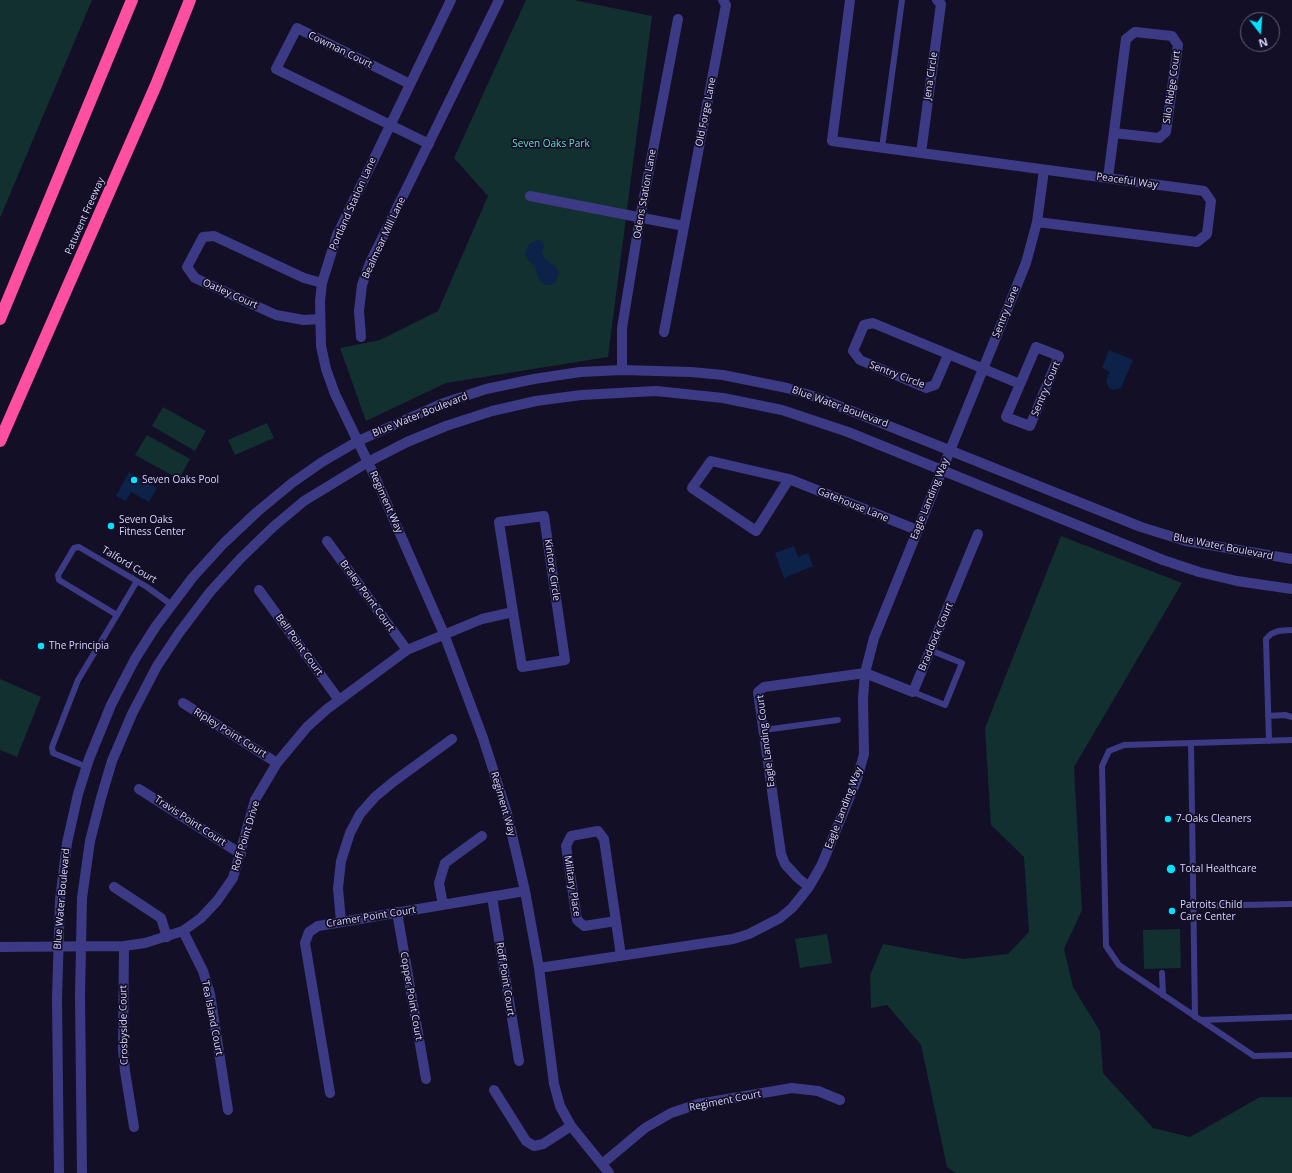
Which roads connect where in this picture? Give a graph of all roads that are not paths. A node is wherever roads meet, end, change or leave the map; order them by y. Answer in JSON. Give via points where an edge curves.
{"nodes":[{"id":1,"x":132,"y":0,"type":"edge"},
{"id":2,"x":190,"y":0,"type":"edge"},
{"id":3,"x":200,"y":0,"type":"edge"},
{"id":4,"x":451,"y":0,"type":"edge"},
{"id":5,"x":499,"y":0,"type":"edge"},
{"id":6,"x":723,"y":0,"type":"edge"},
{"id":7,"x":850,"y":0,"type":"edge"},
{"id":8,"x":902,"y":0,"type":"edge"},
{"id":9,"x":937,"y":0,"type":"edge"},
{"id":10,"x":678,"y":19,"type":"dead end"},
{"id":11,"x":410,"y":84,"type":"junction"},
{"id":12,"x":156,"y":85,"type":"junction"},
{"id":13,"x":390,"y":125,"type":"junction"},
{"id":14,"x":1114,"y":133,"type":"junction"},
{"id":15,"x":430,"y":144,"type":"junction"},
{"id":16,"x":882,"y":148,"type":"junction"},
{"id":17,"x":921,"y":153,"type":"junction"},
{"id":18,"x":1044,"y":170,"type":"junction"},
{"id":19,"x":1108,"y":178,"type":"junction"},
{"id":20,"x":530,"y":196,"type":"dead end"},
{"id":21,"x":640,"y":218,"type":"junction"},
{"id":22,"x":1037,"y":222,"type":"junction"},
{"id":23,"x":684,"y":226,"type":"junction"},
{"id":24,"x":322,"y":283,"type":"junction"},
{"id":25,"x":0,"y":319,"type":"edge"},
{"id":26,"x":320,"y":319,"type":"junction"},
{"id":27,"x":664,"y":332,"type":"dead end"},
{"id":28,"x":361,"y":337,"type":"dead end"},
{"id":29,"x":948,"y":355,"type":"junction"},
{"id":30,"x":983,"y":368,"type":"junction"},
{"id":31,"x":622,"y":370,"type":"junction"},
{"id":32,"x":1020,"y":384,"type":"junction"},
{"id":33,"x":0,"y":441,"type":"edge"},
{"id":34,"x":358,"y":441,"type":"junction"},
{"id":35,"x":950,"y":449,"type":"junction"},
{"id":36,"x":368,"y":462,"type":"junction"},
{"id":37,"x":942,"y":470,"type":"junction"},
{"id":38,"x":789,"y":479,"type":"junction"},
{"id":39,"x":918,"y":530,"type":"junction"},
{"id":40,"x":978,"y":534,"type":"dead end"},
{"id":41,"x":327,"y":541,"type":"dead end"},
{"id":42,"x":1292,"y":559,"type":"edge"},
{"id":43,"x":137,"y":581,"type":"junction"},
{"id":44,"x":1292,"y":589,"type":"edge"},
{"id":45,"x":259,"y":590,"type":"dead end"},
{"id":46,"x":172,"y":604,"type":"junction"},
{"id":47,"x":513,"y":612,"type":"junction"},
{"id":48,"x":116,"y":615,"type":"junction"},
{"id":49,"x":1292,"y":630,"type":"edge"},
{"id":50,"x":444,"y":634,"type":"junction"},
{"id":51,"x":407,"y":650,"type":"junction"},
{"id":52,"x":930,"y":650,"type":"junction"},
{"id":53,"x":865,"y":673,"type":"junction"},
{"id":54,"x":913,"y":692,"type":"junction"},
{"id":55,"x":339,"y":700,"type":"junction"},
{"id":56,"x":183,"y":703,"type":"dead end"},
{"id":57,"x":1268,"y":716,"type":"junction"},
{"id":58,"x":1292,"y":717,"type":"edge"},
{"id":59,"x":838,"y":720,"type":"dead end"},
{"id":60,"x":764,"y":730,"type":"junction"},
{"id":61,"x":452,"y":739,"type":"dead end"},
{"id":62,"x":1292,"y":740,"type":"edge"},
{"id":63,"x":1269,"y":741,"type":"junction"},
{"id":64,"x":1191,"y":743,"type":"junction"},
{"id":65,"x":277,"y":763,"type":"junction"},
{"id":66,"x":87,"y":767,"type":"junction"},
{"id":67,"x":138,"y":789,"type":"dead end"},
{"id":68,"x":482,"y":836,"type":"dead end"},
{"id":69,"x":241,"y":854,"type":"junction"},
{"id":70,"x":114,"y":887,"type":"dead end"},
{"id":71,"x":809,"y":888,"type":"junction"},
{"id":72,"x":525,"y":891,"type":"junction"},
{"id":73,"x":492,"y":897,"type":"junction"},
{"id":74,"x":1292,"y":904,"type":"edge"},
{"id":75,"x":443,"y":905,"type":"junction"},
{"id":76,"x":1194,"y":906,"type":"junction"},
{"id":77,"x":397,"y":912,"type":"junction"},
{"id":78,"x":616,"y":921,"type":"junction"},
{"id":79,"x":341,"y":922,"type":"junction"},
{"id":80,"x":183,"y":931,"type":"junction"},
{"id":81,"x":167,"y":936,"type":"junction"},
{"id":82,"x":124,"y":946,"type":"junction"},
{"id":83,"x":0,"y":947,"type":"edge"},
{"id":84,"x":57,"y":947,"type":"junction"},
{"id":85,"x":81,"y":947,"type":"junction"},
{"id":86,"x":621,"y":956,"type":"junction"},
{"id":87,"x":539,"y":968,"type":"junction"},
{"id":88,"x":1162,"y":973,"type":"dead end"},
{"id":89,"x":1163,"y":995,"type":"junction"},
{"id":90,"x":1292,"y":1017,"type":"edge"},
{"id":91,"x":1198,"y":1018,"type":"junction"},
{"id":92,"x":1292,"y":1055,"type":"edge"},
{"id":93,"x":519,"y":1061,"type":"dead end"},
{"id":94,"x":426,"y":1079,"type":"dead end"},
{"id":95,"x":494,"y":1090,"type":"dead end"},
{"id":96,"x":330,"y":1093,"type":"dead end"},
{"id":97,"x":840,"y":1100,"type":"dead end"},
{"id":98,"x":228,"y":1110,"type":"dead end"},
{"id":99,"x":571,"y":1126,"type":"junction"},
{"id":100,"x":134,"y":1127,"type":"dead end"},
{"id":101,"x":602,"y":1164,"type":"junction"},
{"id":102,"x":59,"y":1173,"type":"edge"},
{"id":103,"x":82,"y":1173,"type":"edge"},
{"id":104,"x":609,"y":1173,"type":"edge"}],
"edges":[{"from":1,"to":25,"type":"highway"},
{"from":2,"to":12,"type":"highway","name":"Patuxent Freeway"},
{"from":3,"to":12,"type":"highway"},
{"from":4,"to":11,"type":"street","name":"Portland Station Lane"},
{"from":5,"to":15,"type":"street","name":"Bealmear Mill Lane"},
{"from":6,"to":23,"type":"street","name":"Old Forge Lane","via":[[726,5]]},
{"from":7,"to":16,"type":"street","name":"Peaceful Way","via":[[832,141]]},
{"from":8,"to":16,"type":"lane"},
{"from":9,"to":17,"type":"street","name":"Jena Circle","via":[[941,4]]},
{"from":10,"to":21,"type":"street","name":"Odens Station Lane"},
{"from":11,"to":13,"type":"street","name":"Portland Station Lane"},
{"from":11,"to":13,"type":"street","name":"Cowman Court","via":[[297,28],[276,69]]},
{"from":12,"to":33,"type":"highway","name":"Patuxent Freeway"},
{"from":13,"to":15,"type":"street"},
{"from":13,"to":24,"type":"street","name":"Portland Station Lane","via":[[337,234]]},
{"from":14,"to":14,"type":"street","name":"Silo Ridge Court","via":[[1126,39],[1135,32],[1172,36],[1178,45],[1166,132],[1159,138]]},
{"from":14,"to":19,"type":"street","name":"Silo Ridge Court"},
{"from":15,"to":28,"type":"street","name":"Bealmear Mill Lane","via":[[370,263],[359,311]]},
{"from":16,"to":17,"type":"street","name":"Peaceful Way"},
{"from":17,"to":18,"type":"street","name":"Peaceful Way"},
{"from":18,"to":19,"type":"street","name":"Peaceful Way"},
{"from":18,"to":22,"type":"street","name":"Sentry Lane"},
{"from":19,"to":22,"type":"street","name":"Peaceful Way","via":[[1204,191],[1211,201],[1207,234],[1197,242]]},
{"from":20,"to":21,"type":"street"},
{"from":21,"to":23,"type":"street"},
{"from":21,"to":31,"type":"street","name":"Odens Station Lane","via":[[622,328]]},
{"from":22,"to":30,"type":"street","name":"Sentry Lane","via":[[1026,263]]},
{"from":23,"to":27,"type":"street","name":"Old Forge Lane"},
{"from":24,"to":26,"type":"street","name":"Portland Station Lane"},
{"from":24,"to":26,"type":"street","name":"Oatley Court","via":[[304,278],[214,236],[203,237],[187,267],[195,278],[276,315],[304,320]]},
{"from":26,"to":34,"type":"street","name":"Portland Station Lane","via":[[321,346],[326,369]]},
{"from":29,"to":29,"type":"street","name":"Sentry Circle","via":[[872,323],[864,325],[853,351],[860,360],[926,388],[935,385]]},
{"from":29,"to":30,"type":"street","name":"Sentry Circle"},
{"from":30,"to":32,"type":"street"},
{"from":30,"to":35,"type":"street","name":"Sentry Lane"},
{"from":31,"to":34,"type":"street","name":"Blue Water Boulevard","via":[[580,372],[486,389],[441,404]]},
{"from":31,"to":35,"type":"street","name":"Blue Water Boulevard","via":[[723,375],[787,388]]},
{"from":32,"to":32,"type":"street","name":"Sentry Court","via":[[1006,417],[1030,426],[1059,356],[1036,346]]},
{"from":34,"to":36,"type":"street","name":"Regiment Way"},
{"from":34,"to":46,"type":"street","name":"Blue Water Boulevard","via":[[322,462],[257,512],[224,543]]},
{"from":35,"to":37,"type":"street","name":"Eagle Landing Way"},
{"from":35,"to":42,"type":"street","name":"Blue Water Boulevard","via":[[1140,527],[1186,541]]},
{"from":36,"to":37,"type":"street","name":"Blue Water Boulevard","via":[[407,442],[492,411],[581,394],[656,391],[723,398],[782,410],[848,432]]},
{"from":36,"to":50,"type":"street","name":"Regiment Way"},
{"from":36,"to":85,"type":"street","name":"Blue Water Boulevard","via":[[304,501],[240,559],[205,598],[157,666],[132,714],[112,761],[101,798],[90,841],[82,898]]},
{"from":37,"to":39,"type":"street","name":"Eagle Landing Way"},
{"from":37,"to":44,"type":"street","name":"Blue Water Boulevard","via":[[1163,560],[1230,579]]},
{"from":38,"to":38,"type":"street","name":"Gatehouse Lane","via":[[711,461],[692,488],[756,531]]},
{"from":38,"to":39,"type":"street","name":"Gatehouse Lane"},
{"from":39,"to":53,"type":"street","name":"Eagle Landing Way","via":[[874,638]]},
{"from":40,"to":52,"type":"street","name":"Braddock Court"},
{"from":41,"to":51,"type":"street","name":"Braley Point Court"},
{"from":43,"to":46,"type":"lane","name":"Talford Court"},
{"from":43,"to":48,"type":"lane"},
{"from":43,"to":48,"type":"lane","name":"Talford Court","via":[[79,547],[74,548],[58,574],[59,580]]},
{"from":45,"to":55,"type":"street","name":"Bell Point Court"},
{"from":46,"to":66,"type":"street","name":"Blue Water Boulevard","via":[[139,653],[114,698]]},
{"from":47,"to":47,"type":"street","name":"Kintore Circle","via":[[522,667],[565,660],[544,516],[499,522]]},
{"from":47,"to":50,"type":"street","via":[[482,618]]},
{"from":48,"to":66,"type":"lane","via":[[78,680],[52,747],[53,753]]},
{"from":49,"to":57,"type":"lane","via":[[1278,631],[1266,639]]},
{"from":50,"to":51,"type":"street","name":"Roff Point Drive"},
{"from":50,"to":72,"type":"street","name":"Regiment Way","via":[[483,738],[507,813]]},
{"from":51,"to":55,"type":"street","name":"Roff Point Drive"},
{"from":52,"to":54,"type":"street","name":"Braddock Court"},
{"from":52,"to":54,"type":"lane","via":[[962,663],[948,698],[945,704]]},
{"from":53,"to":54,"type":"street"},
{"from":53,"to":60,"type":"street","name":"Eagle Landing Court","via":[[764,687],[758,692]]},
{"from":53,"to":71,"type":"street","name":"Eagle Landing Way","via":[[864,754],[858,779]]},
{"from":55,"to":65,"type":"street","name":"Roff Point Drive","via":[[307,727]]},
{"from":56,"to":65,"type":"street","name":"Ripley Point Court"},
{"from":57,"to":58,"type":"lane"},
{"from":57,"to":63,"type":"lane"},
{"from":59,"to":60,"type":"lane"},
{"from":60,"to":71,"type":"street","name":"Eagle Landing Court","via":[[781,854],[785,864]]},
{"from":61,"to":79,"type":"street","via":[[393,782],[360,814],[350,833],[341,861],[338,888]]},
{"from":62,"to":63,"type":"lane"},
{"from":63,"to":64,"type":"lane"},
{"from":64,"to":76,"type":"lane"},
{"from":64,"to":89,"type":"lane","via":[[1124,746],[1109,751],[1102,766],[1106,946],[1119,965]]},
{"from":65,"to":69,"type":"street","name":"Roff Point Drive","via":[[255,800]]},
{"from":66,"to":84,"type":"street","name":"Blue Water Boulevard","via":[[67,843]]},
{"from":67,"to":69,"type":"street","name":"Travis Point Court"},
{"from":68,"to":75,"type":"street","via":[[445,863],[439,883]]},
{"from":69,"to":80,"type":"street","name":"Roff Point Drive","via":[[233,878],[217,901],[201,918]]},
{"from":70,"to":81,"type":"street","via":[[161,918]]},
{"from":71,"to":86,"type":"street","name":"Eagle Landing Way","via":[[780,918],[749,934],[733,939]]},
{"from":72,"to":73,"type":"street","name":"Cramer Point Court"},
{"from":72,"to":87,"type":"street","name":"Regiment Way"},
{"from":73,"to":75,"type":"street","name":"Cramer Point Court"},
{"from":73,"to":93,"type":"street","name":"Roff Point Court"},
{"from":74,"to":76,"type":"lane"},
{"from":75,"to":77,"type":"street","name":"Cramer Point Court"},
{"from":76,"to":91,"type":"lane"},
{"from":77,"to":79,"type":"street","name":"Cramer Point Court"},
{"from":77,"to":94,"type":"street","name":"Copper Point Court"},
{"from":78,"to":78,"type":"street","name":"Military Place","via":[[604,839],[598,831],[571,836],[566,846],[577,920],[584,926]]},
{"from":78,"to":86,"type":"street","name":"Military Place"},
{"from":79,"to":96,"type":"street","name":"Cramer Point Court","via":[[318,926],[309,932],[305,943]]},
{"from":80,"to":81,"type":"street","name":"Roff Point Drive"},
{"from":80,"to":98,"type":"street","name":"Tea Island Court","via":[[203,971],[210,994]]},
{"from":81,"to":82,"type":"street","name":"Roff Point Drive","via":[[146,943]]},
{"from":82,"to":85,"type":"street","name":"Roff Point Drive"},
{"from":82,"to":100,"type":"street","name":"Crosbyside Court","via":[[123,1049]]},
{"from":83,"to":84,"type":"street","name":"Roff Point Drive"},
{"from":84,"to":85,"type":"street","name":"Roff Point Drive"},
{"from":84,"to":102,"type":"street","name":"Blue Water Boulevard"},
{"from":85,"to":103,"type":"street","name":"Blue Water Boulevard"},
{"from":86,"to":87,"type":"street","name":"Eagle Landing Way"},
{"from":87,"to":99,"type":"street","name":"Regiment Way","via":[[554,1084],[560,1106]]},
{"from":88,"to":89,"type":"lane"},
{"from":89,"to":91,"type":"lane"},
{"from":90,"to":91,"type":"lane"},
{"from":91,"to":92,"type":"lane","via":[[1254,1056]]},
{"from":95,"to":99,"type":"street","via":[[526,1141],[534,1146],[544,1144]]},
{"from":97,"to":101,"type":"street","name":"Regiment Court","via":[[818,1091],[792,1088],[698,1104],[671,1113],[645,1128]]},
{"from":99,"to":101,"type":"street","name":"Regiment Way"},
{"from":101,"to":104,"type":"street","name":"Regiment Way"}]}
